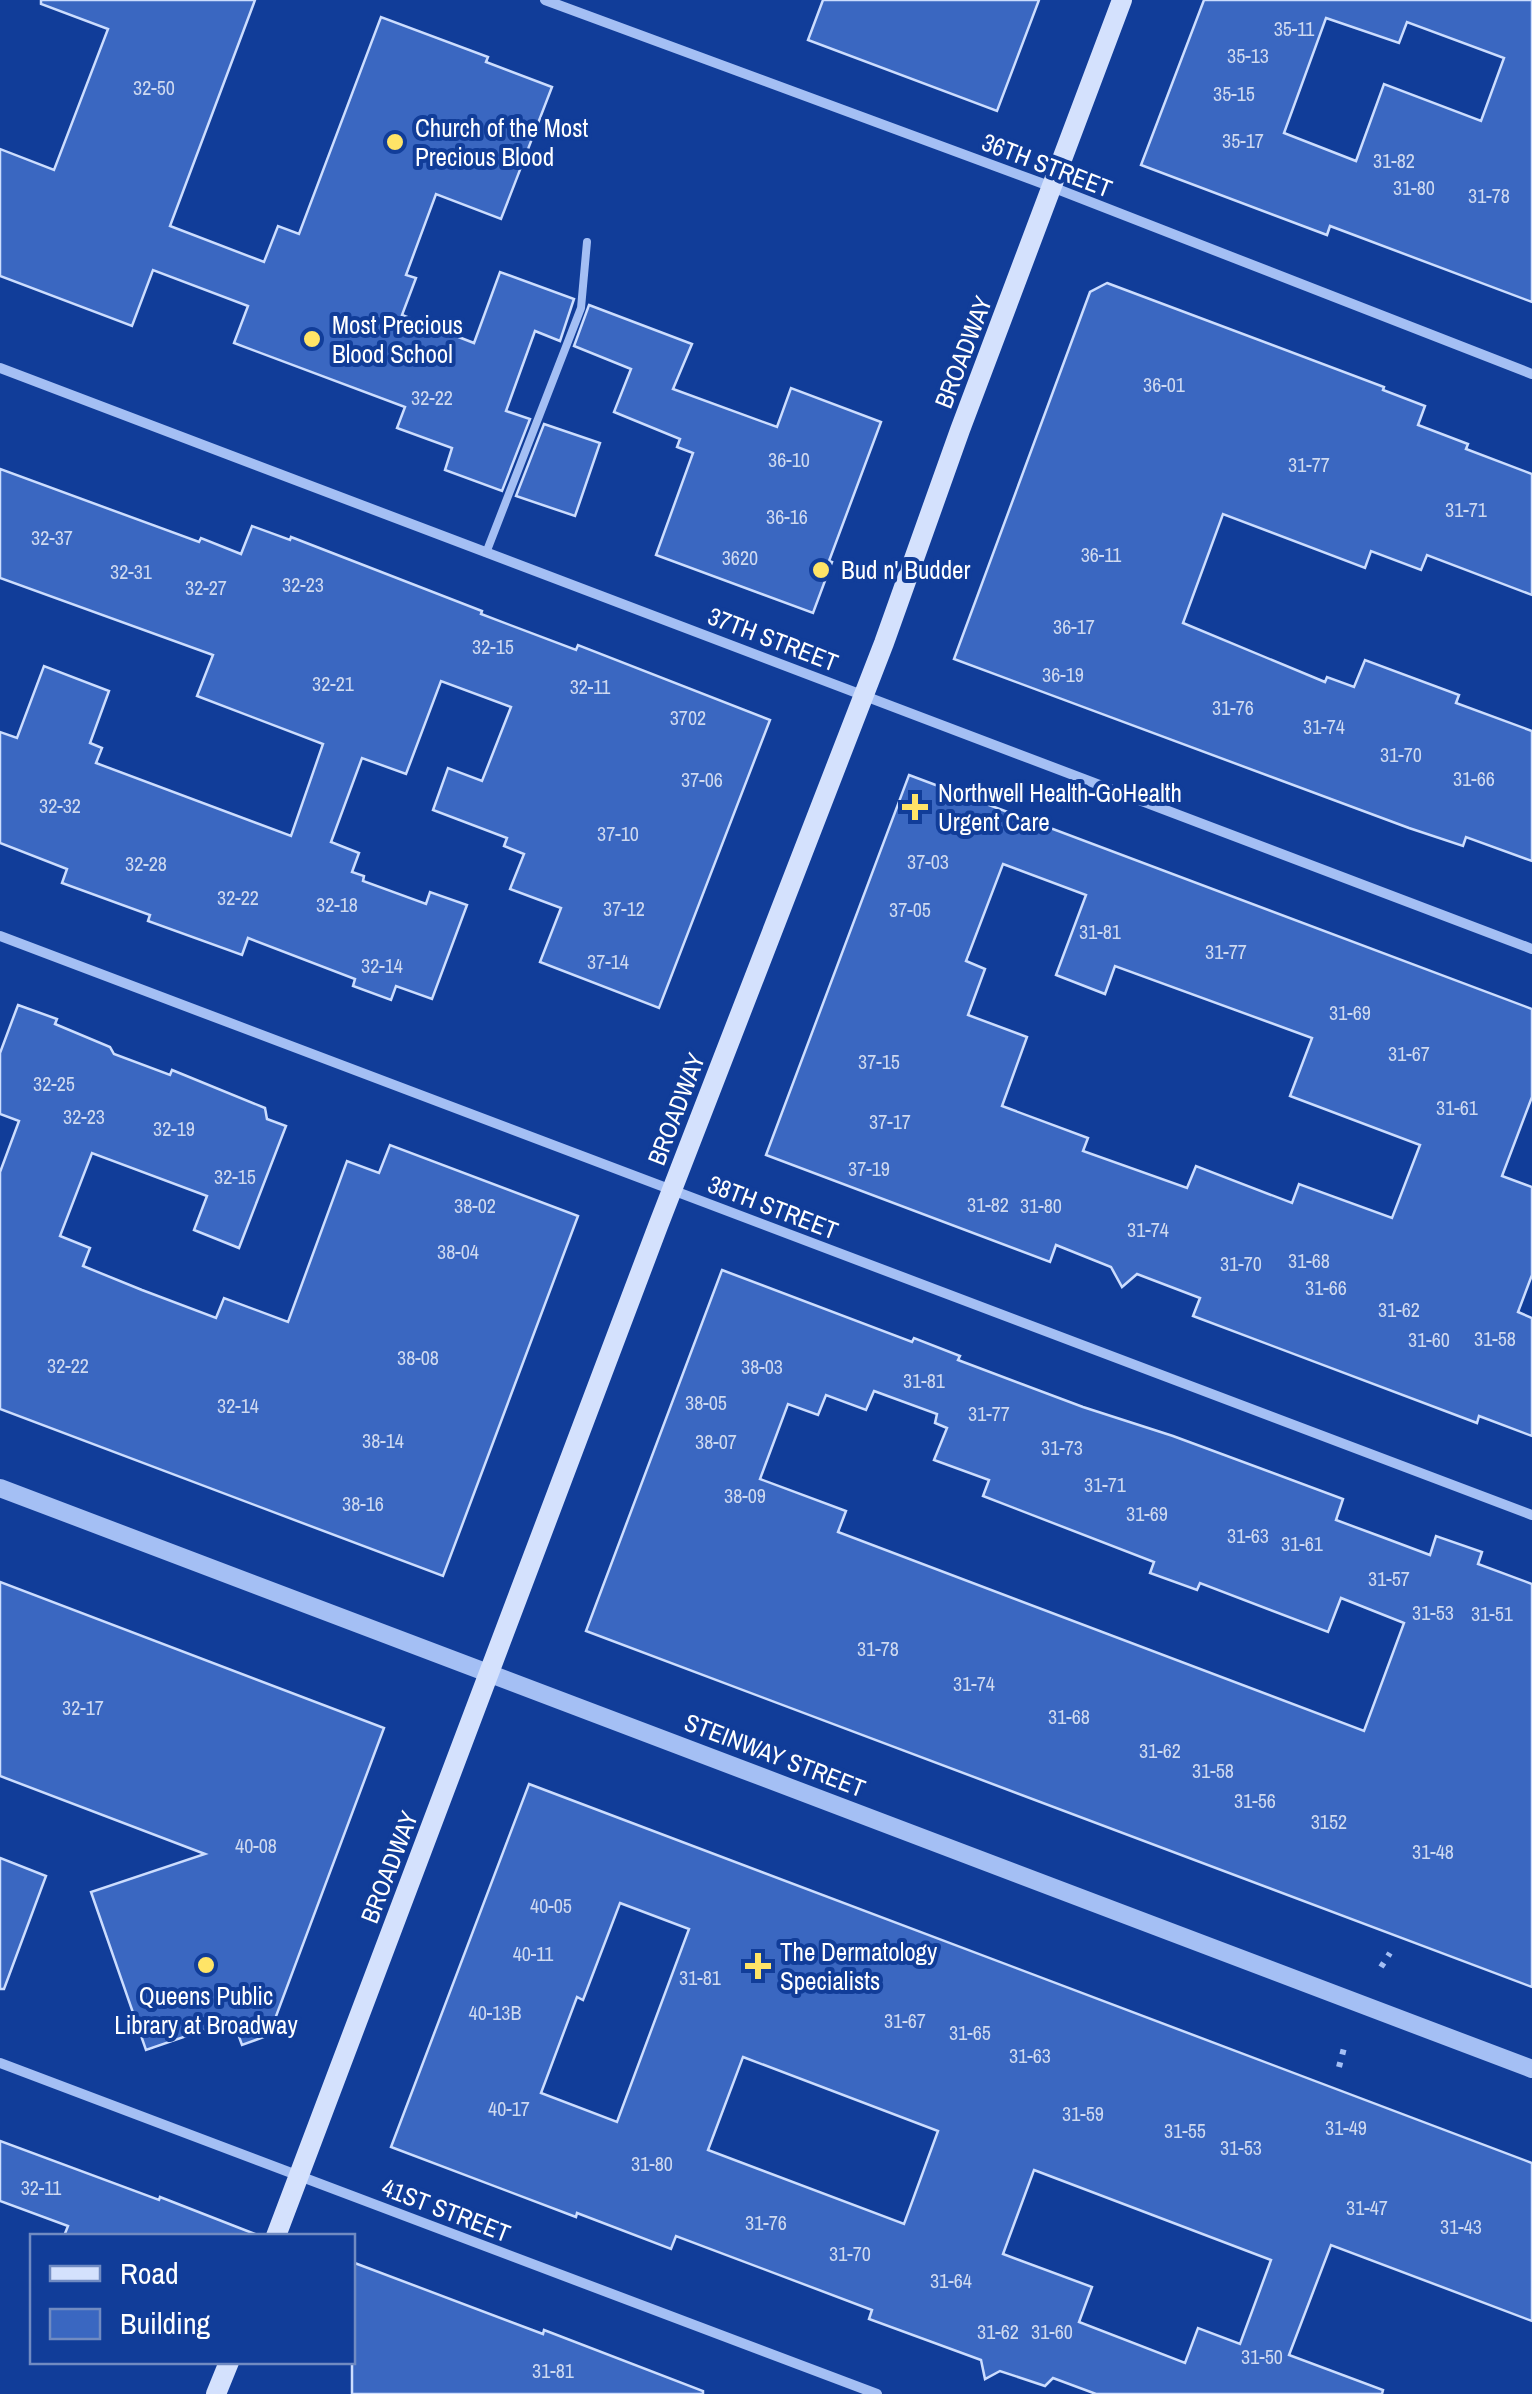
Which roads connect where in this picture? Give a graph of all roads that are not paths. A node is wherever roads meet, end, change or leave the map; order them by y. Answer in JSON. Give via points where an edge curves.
{"nodes":[{"id":1,"x":545,"y":0,"type":"edge"},
{"id":2,"x":1122,"y":0,"type":"edge"},
{"id":3,"x":1052,"y":187,"type":"junction"},
{"id":4,"x":586,"y":242,"type":"dead end"},
{"id":5,"x":0,"y":368,"type":"edge"},
{"id":6,"x":1532,"y":374,"type":"edge"},
{"id":7,"x":486,"y":553,"type":"junction"},
{"id":8,"x":864,"y":695,"type":"junction"},
{"id":9,"x":0,"y":936,"type":"edge"},
{"id":10,"x":1532,"y":948,"type":"edge"},
{"id":11,"x":671,"y":1190,"type":"junction"},
{"id":12,"x":0,"y":1488,"type":"edge"},
{"id":13,"x":1532,"y":1515,"type":"edge"},
{"id":14,"x":489,"y":1674,"type":"junction"},
{"id":15,"x":0,"y":2062,"type":"edge"},
{"id":16,"x":1532,"y":2070,"type":"edge"},
{"id":17,"x":299,"y":2176,"type":"junction"},
{"id":18,"x":277,"y":2234,"type":"edge"},
{"id":19,"x":227,"y":2364,"type":"edge"},
{"id":20,"x":216,"y":2394,"type":"edge"},
{"id":21,"x":877,"y":2394,"type":"edge"}],
"edges":[{"from":1,"to":3,"type":"street","name":"36TH STREET"},
{"from":2,"to":3,"type":"main road","name":"BROADWAY"},
{"from":3,"to":6,"type":"street","name":"36TH STREET"},
{"from":3,"to":8,"type":"main road","name":"BROADWAY"},
{"from":4,"to":7,"type":"lane","via":[[581,308]]},
{"from":5,"to":7,"type":"street","name":"37TH STREET"},
{"from":7,"to":8,"type":"street","name":"37TH STREET"},
{"from":8,"to":10,"type":"street","name":"37TH STREET"},
{"from":8,"to":11,"type":"main road","name":"BROADWAY"},
{"from":9,"to":11,"type":"street","name":"38TH STREET"},
{"from":11,"to":13,"type":"street","name":"38TH STREET"},
{"from":11,"to":14,"type":"main road","name":"BROADWAY"},
{"from":12,"to":14,"type":"street","name":"STEINWAY STREET"},
{"from":14,"to":16,"type":"street","name":"STEINWAY STREET"},
{"from":14,"to":17,"type":"main road","name":"BROADWAY"},
{"from":15,"to":17,"type":"street","name":"41ST STREET"},
{"from":17,"to":18,"type":"main road","name":"BROADWAY"},
{"from":17,"to":21,"type":"street","name":"41ST STREET"},
{"from":19,"to":20,"type":"main road"}]}
